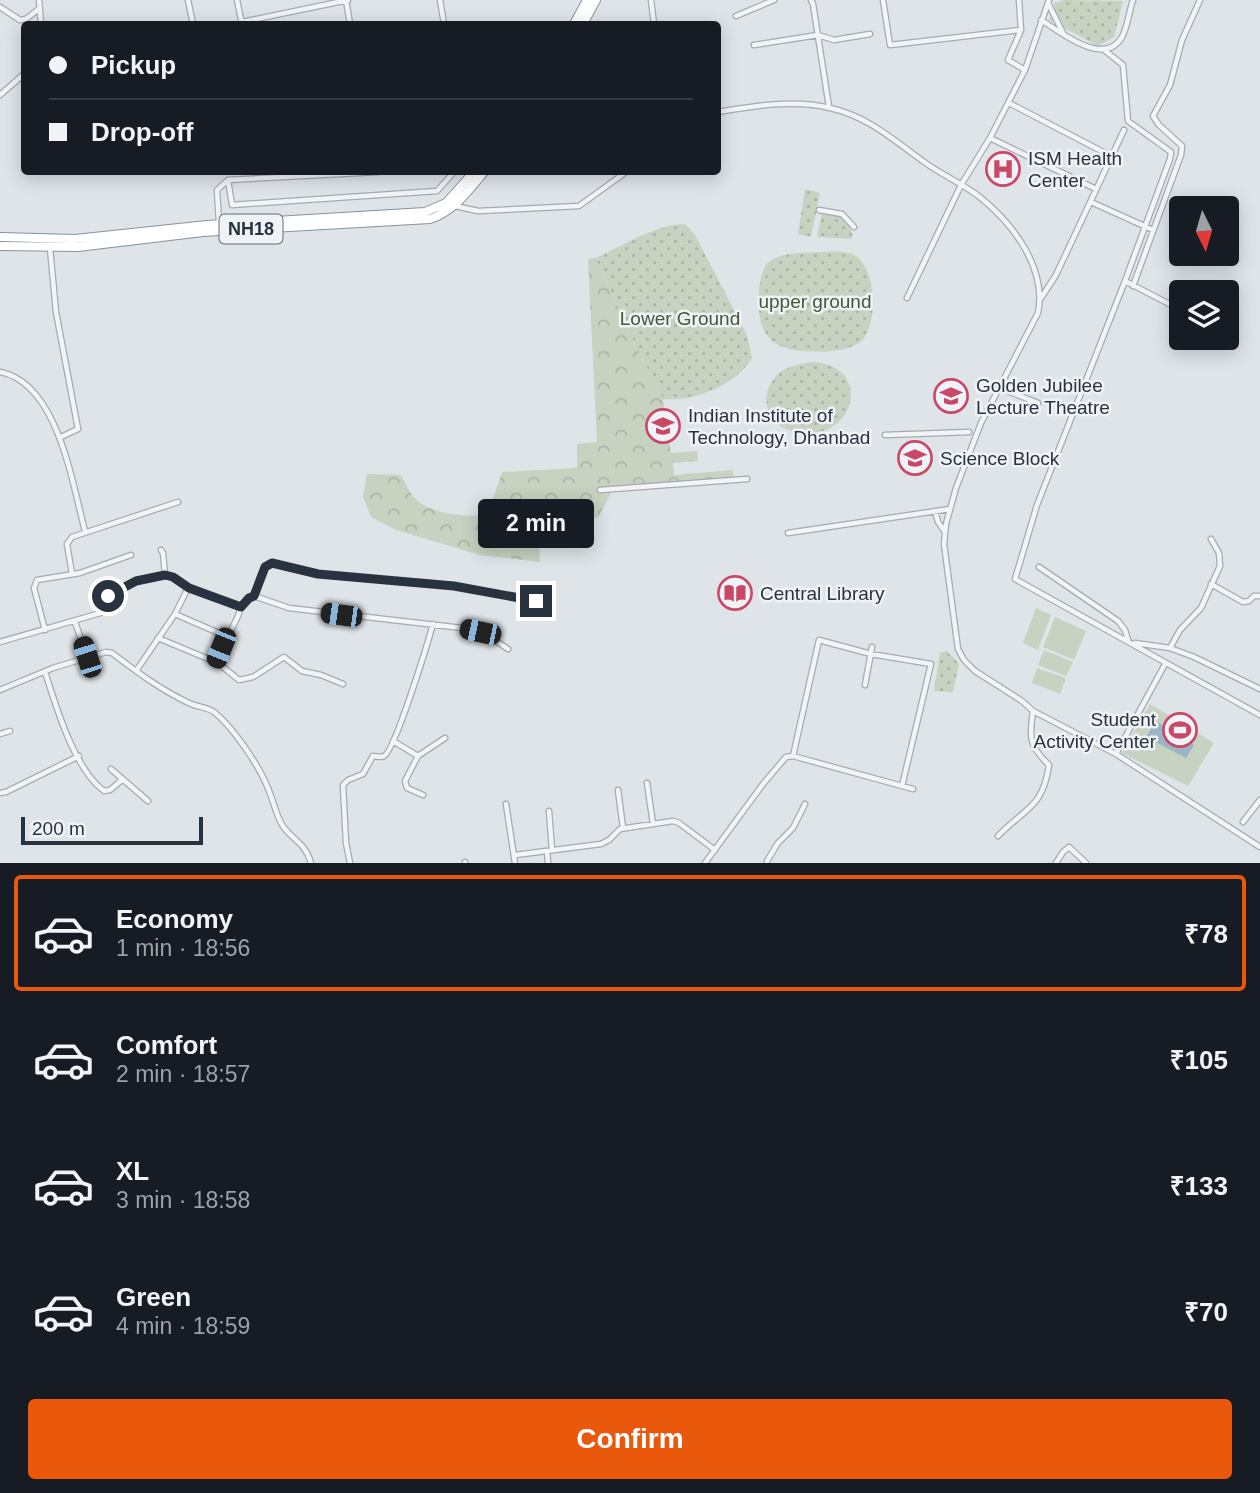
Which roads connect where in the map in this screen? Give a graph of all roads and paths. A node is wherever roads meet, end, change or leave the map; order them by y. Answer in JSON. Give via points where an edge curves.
{"nodes":[{"id":1,"x":39,"y":0,"type":"edge"},
{"id":2,"x":188,"y":0,"type":"edge"},
{"id":3,"x":237,"y":0,"type":"edge"},
{"id":4,"x":347,"y":0,"type":"edge"},
{"id":5,"x":440,"y":0,"type":"edge"},
{"id":6,"x":587,"y":0,"type":"edge"},
{"id":7,"x":596,"y":0,"type":"edge"},
{"id":8,"x":650,"y":0,"type":"edge"},
{"id":9,"x":774,"y":0,"type":"edge"},
{"id":10,"x":811,"y":0,"type":"edge"},
{"id":11,"x":883,"y":0,"type":"edge"},
{"id":12,"x":1019,"y":0,"type":"edge"},
{"id":13,"x":1048,"y":0,"type":"edge"},
{"id":14,"x":1133,"y":0,"type":"edge"},
{"id":15,"x":1200,"y":0,"type":"edge"},
{"id":16,"x":0,"y":7,"type":"edge"},
{"id":17,"x":40,"y":8,"type":"junction"},
{"id":18,"x":736,"y":16,"type":"dead end"},
{"id":19,"x":1041,"y":20,"type":"junction"},
{"id":20,"x":41,"y":21,"type":"edge"},
{"id":21,"x":192,"y":21,"type":"edge"},
{"id":22,"x":242,"y":21,"type":"edge"},
{"id":23,"x":251,"y":21,"type":"edge"},
{"id":24,"x":350,"y":21,"type":"edge"},
{"id":25,"x":444,"y":21,"type":"edge"},
{"id":26,"x":576,"y":21,"type":"edge"},
{"id":27,"x":585,"y":21,"type":"edge"},
{"id":28,"x":654,"y":21,"type":"edge"},
{"id":29,"x":1021,"y":30,"type":"junction"},
{"id":30,"x":1063,"y":33,"type":"junction"},
{"id":31,"x":870,"y":34,"type":"dead end"},
{"id":32,"x":818,"y":35,"type":"junction"},
{"id":33,"x":754,"y":45,"type":"dead end"},
{"id":34,"x":1102,"y":49,"type":"junction"},
{"id":35,"x":1025,"y":70,"type":"junction"},
{"id":36,"x":21,"y":76,"type":"edge"},
{"id":37,"x":0,"y":94,"type":"edge"},
{"id":38,"x":1009,"y":103,"type":"junction"},
{"id":39,"x":829,"y":107,"type":"junction"},
{"id":40,"x":721,"y":112,"type":"edge"},
{"id":41,"x":1124,"y":130,"type":"dead end"},
{"id":42,"x":990,"y":138,"type":"junction"},
{"id":43,"x":1111,"y":156,"type":"junction"},
{"id":44,"x":322,"y":175,"type":"edge"},
{"id":45,"x":451,"y":175,"type":"edge"},
{"id":46,"x":471,"y":175,"type":"edge"},
{"id":47,"x":481,"y":175,"type":"edge"},
{"id":48,"x":622,"y":175,"type":"edge"},
{"id":49,"x":228,"y":180,"type":"junction"},
{"id":50,"x":961,"y":185,"type":"junction"},
{"id":51,"x":1096,"y":189,"type":"junction"},
{"id":52,"x":1091,"y":202,"type":"junction"},
{"id":53,"x":454,"y":206,"type":"junction"},
{"id":54,"x":819,"y":210,"type":"dead end"},
{"id":55,"x":219,"y":224,"type":"junction"},
{"id":56,"x":1146,"y":226,"type":"junction"},
{"id":57,"x":853,"y":227,"type":"dead end"},
{"id":58,"x":1153,"y":230,"type":"junction"},
{"id":59,"x":0,"y":237,"type":"edge"},
{"id":60,"x":0,"y":246,"type":"edge"},
{"id":61,"x":50,"y":248,"type":"junction"},
{"id":62,"x":1125,"y":281,"type":"junction"},
{"id":63,"x":1133,"y":286,"type":"junction"},
{"id":64,"x":907,"y":298,"type":"dead end"},
{"id":65,"x":1041,"y":299,"type":"junction"},
{"id":66,"x":1169,"y":304,"type":"edge"},
{"id":67,"x":0,"y":372,"type":"edge"},
{"id":68,"x":1000,"y":388,"type":"junction"},
{"id":69,"x":1038,"y":403,"type":"dead end"},
{"id":70,"x":969,"y":432,"type":"dead end"},
{"id":71,"x":885,"y":435,"type":"dead end"},
{"id":72,"x":61,"y":437,"type":"junction"},
{"id":73,"x":747,"y":479,"type":"dead end"},
{"id":74,"x":600,"y":490,"type":"dead end"},
{"id":75,"x":178,"y":502,"type":"dead end"},
{"id":76,"x":950,"y":509,"type":"junction"},
{"id":77,"x":935,"y":512,"type":"junction"},
{"id":78,"x":85,"y":531,"type":"junction"},
{"id":79,"x":945,"y":532,"type":"junction"},
{"id":80,"x":788,"y":533,"type":"dead end"},
{"id":81,"x":1211,"y":540,"type":"dead end"},
{"id":82,"x":160,"y":550,"type":"dead end"},
{"id":83,"x":131,"y":555,"type":"dead end"},
{"id":84,"x":1039,"y":566,"type":"dead end"},
{"id":85,"x":72,"y":574,"type":"junction"},
{"id":86,"x":165,"y":575,"type":"junction"},
{"id":87,"x":1211,"y":584,"type":"junction"},
{"id":88,"x":189,"y":588,"type":"junction"},
{"id":89,"x":254,"y":596,"type":"junction"},
{"id":90,"x":1260,"y":596,"type":"edge"},
{"id":91,"x":536,"y":601,"type":"dead end"},
{"id":92,"x":241,"y":607,"type":"junction"},
{"id":93,"x":174,"y":614,"type":"junction"},
{"id":94,"x":75,"y":622,"type":"junction"},
{"id":95,"x":433,"y":624,"type":"junction"},
{"id":96,"x":45,"y":630,"type":"junction"},
{"id":97,"x":228,"y":636,"type":"junction"},
{"id":98,"x":158,"y":638,"type":"junction"},
{"id":99,"x":1129,"y":641,"type":"junction"},
{"id":100,"x":0,"y":642,"type":"edge"},
{"id":101,"x":508,"y":649,"type":"dead end"},
{"id":102,"x":1170,"y":649,"type":"junction"},
{"id":103,"x":871,"y":650,"type":"junction"},
{"id":104,"x":87,"y":657,"type":"junction"},
{"id":105,"x":216,"y":662,"type":"junction"},
{"id":106,"x":1164,"y":666,"type":"dead end"},
{"id":107,"x":45,"y":671,"type":"junction"},
{"id":108,"x":136,"y":671,"type":"junction"},
{"id":109,"x":343,"y":684,"type":"dead end"},
{"id":110,"x":865,"y":685,"type":"dead end"},
{"id":111,"x":1260,"y":689,"type":"edge"},
{"id":112,"x":0,"y":690,"type":"edge"},
{"id":113,"x":1033,"y":711,"type":"junction"},
{"id":114,"x":1260,"y":715,"type":"edge"},
{"id":115,"x":10,"y":731,"type":"dead end"},
{"id":116,"x":0,"y":734,"type":"edge"},
{"id":117,"x":445,"y":738,"type":"dead end"},
{"id":118,"x":393,"y":741,"type":"junction"},
{"id":119,"x":1116,"y":754,"type":"junction"},
{"id":120,"x":79,"y":756,"type":"junction"},
{"id":121,"x":418,"y":756,"type":"junction"},
{"id":122,"x":793,"y":757,"type":"junction"},
{"id":123,"x":111,"y":769,"type":"dead end"},
{"id":124,"x":123,"y":779,"type":"junction"},
{"id":125,"x":647,"y":783,"type":"dead end"},
{"id":126,"x":902,"y":786,"type":"junction"},
{"id":127,"x":913,"y":789,"type":"dead end"},
{"id":128,"x":618,"y":790,"type":"dead end"},
{"id":129,"x":0,"y":793,"type":"edge"},
{"id":130,"x":423,"y":795,"type":"dead end"},
{"id":131,"x":1260,"y":800,"type":"edge"},
{"id":132,"x":148,"y":801,"type":"dead end"},
{"id":133,"x":506,"y":804,"type":"dead end"},
{"id":134,"x":805,"y":804,"type":"dead end"},
{"id":135,"x":549,"y":811,"type":"dead end"},
{"id":136,"x":1243,"y":822,"type":"dead end"},
{"id":137,"x":653,"y":824,"type":"junction"},
{"id":138,"x":624,"y":828,"type":"junction"},
{"id":139,"x":998,"y":836,"type":"dead end"},
{"id":140,"x":1260,"y":847,"type":"edge"},
{"id":141,"x":715,"y":850,"type":"junction"},
{"id":142,"x":550,"y":851,"type":"junction"},
{"id":143,"x":514,"y":855,"type":"junction"},
{"id":144,"x":765,"y":862,"type":"edge"},
{"id":145,"x":311,"y":863,"type":"edge"},
{"id":146,"x":350,"y":863,"type":"edge"},
{"id":147,"x":515,"y":863,"type":"edge"},
{"id":148,"x":548,"y":863,"type":"edge"},
{"id":149,"x":705,"y":863,"type":"edge"},
{"id":150,"x":773,"y":863,"type":"edge"},
{"id":151,"x":1056,"y":863,"type":"edge"},
{"id":152,"x":1086,"y":863,"type":"edge"}],
"edges":[{"from":1,"to":17,"type":"street"},
{"from":2,"to":21,"type":"street"},
{"from":3,"to":22,"type":"street"},
{"from":4,"to":23,"type":"street"},
{"from":4,"to":24,"type":"street"},
{"from":5,"to":25,"type":"street"},
{"from":6,"to":26,"type":"highway"},
{"from":7,"to":27,"type":"highway"},
{"from":8,"to":28,"type":"street"},
{"from":9,"to":18,"type":"street"},
{"from":10,"to":32,"type":"street"},
{"from":11,"to":29,"type":"street","via":[[890,45]]},
{"from":12,"to":29,"type":"street"},
{"from":13,"to":19,"type":"street"},
{"from":13,"to":30,"type":"street"},
{"from":14,"to":34,"type":"street","via":[[1122,37],[1114,46]]},
{"from":15,"to":58,"type":"street","via":[[1182,40],[1170,85],[1153,116],[1182,146]]},
{"from":16,"to":17,"type":"street","via":[[20,20]]},
{"from":17,"to":20,"type":"street"},
{"from":19,"to":30,"type":"street"},
{"from":19,"to":35,"type":"street"},
{"from":29,"to":35,"type":"street","via":[[1008,60]]},
{"from":30,"to":34,"type":"street","via":[[1085,47]]},
{"from":31,"to":32,"type":"street","via":[[834,40]]},
{"from":32,"to":33,"type":"street"},
{"from":32,"to":39,"type":"street"},
{"from":34,"to":56,"type":"street","via":[[1123,65],[1128,121],[1171,152]]},
{"from":35,"to":38,"type":"street"},
{"from":36,"to":37,"type":"street"},
{"from":38,"to":42,"type":"street"},
{"from":38,"to":43,"type":"street"},
{"from":39,"to":40,"type":"street","via":[[755,106]]},
{"from":39,"to":50,"type":"street","via":[[888,133]]},
{"from":41,"to":43,"type":"street"},
{"from":42,"to":50,"type":"street"},
{"from":42,"to":51,"type":"street"},
{"from":43,"to":51,"type":"street"},
{"from":44,"to":49,"type":"street"},
{"from":45,"to":49,"type":"street","via":[[437,191],[232,205]]},
{"from":46,"to":55,"type":"highway","number":"NH18","via":[[446,203],[425,212]]},
{"from":47,"to":53,"type":"highway","number":"NH18"},
{"from":48,"to":53,"type":"street","via":[[579,206],[478,211]]},
{"from":49,"to":55,"type":"street","via":[[217,190]]},
{"from":50,"to":64,"type":"street"},
{"from":50,"to":65,"type":"street","via":[[1017,234],[1034,267]]},
{"from":51,"to":52,"type":"street"},
{"from":52,"to":56,"type":"street"},
{"from":52,"to":65,"type":"street"},
{"from":53,"to":61,"type":"highway","number":"NH18","via":[[440,215],[411,221],[245,229]]},
{"from":54,"to":57,"type":"street","via":[[842,214]]},
{"from":55,"to":59,"type":"highway","number":"NH18","via":[[75,239]]},
{"from":56,"to":58,"type":"street"},
{"from":56,"to":62,"type":"street"},
{"from":58,"to":63,"type":"street"},
{"from":60,"to":61,"type":"highway","number":"NH18"},
{"from":61,"to":72,"type":"street","via":[[56,312],[78,429]]},
{"from":62,"to":63,"type":"street"},
{"from":62,"to":99,"type":"street","via":[[1037,505],[1015,577],[1018,583]]},
{"from":63,"to":66,"type":"street"},
{"from":65,"to":68,"type":"street"},
{"from":67,"to":72,"type":"street","via":[[29,386]]},
{"from":68,"to":69,"type":"street"},
{"from":68,"to":76,"type":"street","via":[[981,422]]},
{"from":70,"to":71,"type":"street"},
{"from":72,"to":78,"type":"street"},
{"from":73,"to":74,"type":"street"},
{"from":75,"to":78,"type":"street"},
{"from":76,"to":77,"type":"street"},
{"from":76,"to":79,"type":"street"},
{"from":77,"to":79,"type":"street"},
{"from":77,"to":80,"type":"street"},
{"from":78,"to":85,"type":"street","via":[[67,544]]},
{"from":79,"to":113,"type":"street","via":[[958,649],[975,671]]},
{"from":81,"to":87,"type":"street","via":[[1221,559]]},
{"from":82,"to":86,"type":"street"},
{"from":83,"to":85,"type":"street"},
{"from":84,"to":99,"type":"street","via":[[1118,621]]},
{"from":85,"to":96,"type":"street","via":[[46,577],[34,584]]},
{"from":86,"to":88,"type":"street"},
{"from":86,"to":94,"type":"street","via":[[126,585],[108,596],[104,612]]},
{"from":87,"to":90,"type":"street","via":[[1243,603]]},
{"from":87,"to":102,"type":"street","via":[[1201,608]]},
{"from":88,"to":92,"type":"street"},
{"from":88,"to":93,"type":"street"},
{"from":89,"to":91,"type":"street","via":[[265,567],[272,563],[318,574],[454,586]]},
{"from":89,"to":92,"type":"street"},
{"from":89,"to":95,"type":"street","via":[[289,608]]},
{"from":92,"to":97,"type":"street"},
{"from":93,"to":97,"type":"street"},
{"from":93,"to":98,"type":"street"},
{"from":94,"to":96,"type":"street"},
{"from":94,"to":104,"type":"street"},
{"from":95,"to":101,"type":"street","via":[[480,632]]},
{"from":95,"to":118,"type":"street"},
{"from":96,"to":100,"type":"street"},
{"from":97,"to":105,"type":"street"},
{"from":98,"to":105,"type":"street"},
{"from":98,"to":108,"type":"street"},
{"from":99,"to":102,"type":"street"},
{"from":99,"to":114,"type":"street"},
{"from":102,"to":111,"type":"street"},
{"from":103,"to":110,"type":"street"},
{"from":103,"to":122,"type":"street","via":[[819,640]]},
{"from":103,"to":126,"type":"street","via":[[931,664]]},
{"from":104,"to":107,"type":"street"},
{"from":104,"to":108,"type":"street","via":[[109,652]]},
{"from":105,"to":109,"type":"street","via":[[244,680],[284,657],[302,671]]},
{"from":106,"to":119,"type":"street"},
{"from":107,"to":112,"type":"street"},
{"from":107,"to":120,"type":"street"},
{"from":108,"to":145,"type":"street","via":[[219,717],[264,778],[284,828],[305,846]]},
{"from":113,"to":119,"type":"street"},
{"from":113,"to":139,"type":"street","via":[[1030,734],[1034,751],[1049,765],[1046,786],[1038,801]]},
{"from":115,"to":116,"type":"street"},
{"from":117,"to":121,"type":"street"},
{"from":118,"to":121,"type":"street"},
{"from":118,"to":146,"type":"street","via":[[385,756],[373,756],[363,774],[343,785]]},
{"from":119,"to":140,"type":"street"},
{"from":120,"to":124,"type":"street","via":[[104,790]]},
{"from":120,"to":129,"type":"street"},
{"from":121,"to":130,"type":"street","via":[[405,784]]},
{"from":122,"to":126,"type":"street"},
{"from":122,"to":141,"type":"street","via":[[786,757]]},
{"from":123,"to":124,"type":"street"},
{"from":124,"to":132,"type":"street"},
{"from":125,"to":137,"type":"street"},
{"from":126,"to":127,"type":"street"},
{"from":128,"to":138,"type":"street"},
{"from":131,"to":136,"type":"street"},
{"from":133,"to":143,"type":"street"},
{"from":134,"to":144,"type":"street","via":[[793,828]]},
{"from":135,"to":142,"type":"street"},
{"from":137,"to":138,"type":"street"},
{"from":137,"to":141,"type":"street","via":[[679,823]]},
{"from":138,"to":142,"type":"street","via":[[604,843]]},
{"from":141,"to":149,"type":"street"},
{"from":142,"to":143,"type":"street"},
{"from":142,"to":148,"type":"street"},
{"from":143,"to":147,"type":"street"},
{"from":144,"to":150,"type":"street"},
{"from":151,"to":152,"type":"street","via":[[1069,847]]}]}
